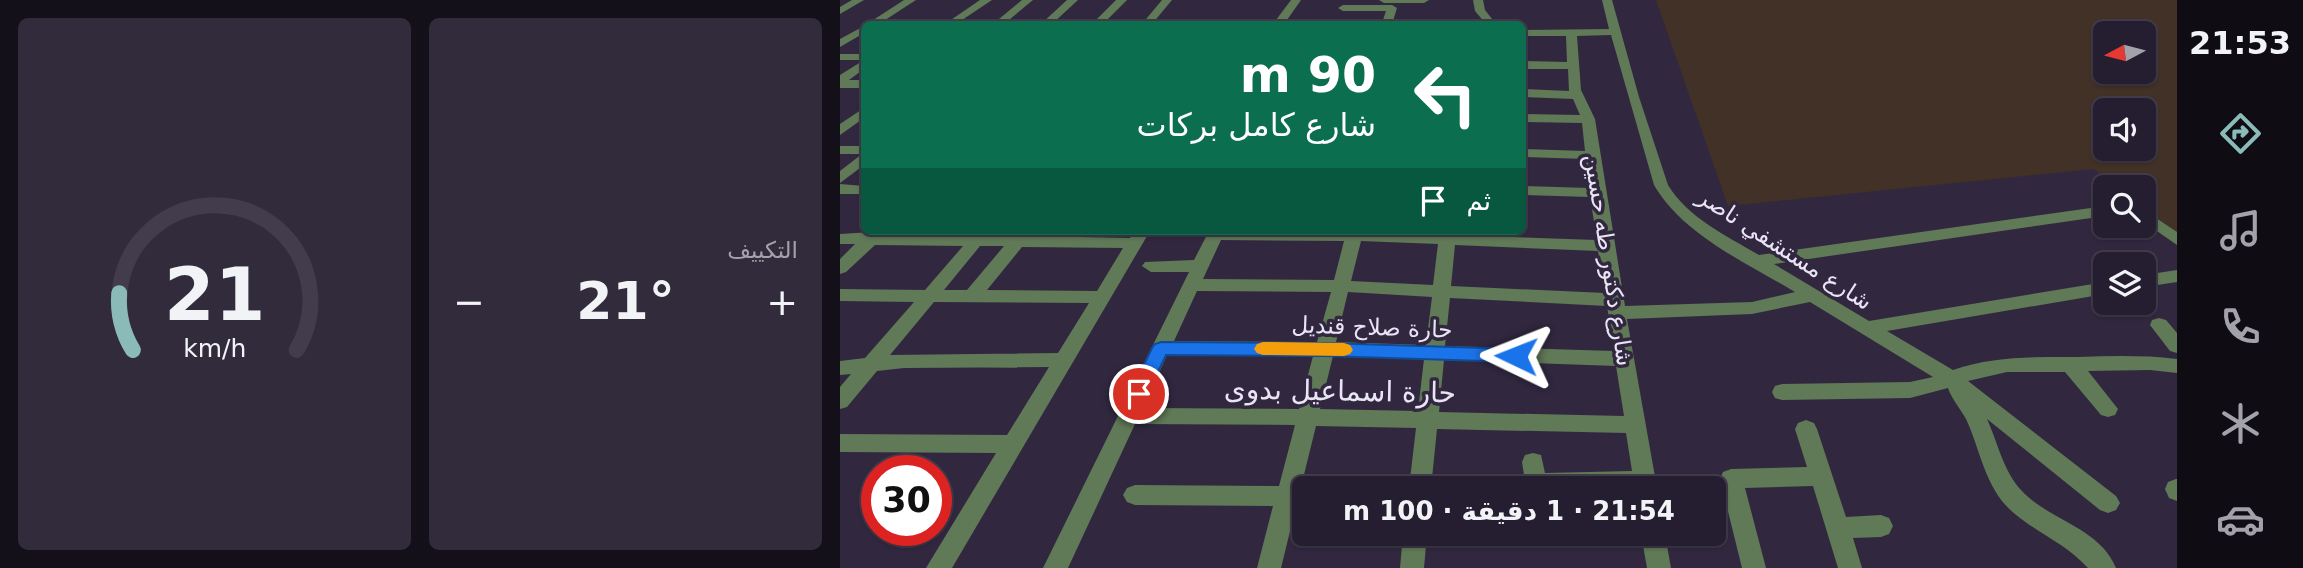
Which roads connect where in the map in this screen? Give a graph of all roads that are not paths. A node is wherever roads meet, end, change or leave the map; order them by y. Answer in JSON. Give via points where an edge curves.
{"nodes":[{"id":1,"x":859,"y":0,"type":"edge"},
{"id":2,"x":911,"y":0,"type":"edge"},
{"id":3,"x":987,"y":0,"type":"edge"},
{"id":4,"x":1028,"y":0,"type":"edge"},
{"id":5,"x":1073,"y":0,"type":"edge"},
{"id":6,"x":1122,"y":0,"type":"edge"},
{"id":7,"x":1167,"y":0,"type":"edge"},
{"id":8,"x":1296,"y":0,"type":"edge"},
{"id":9,"x":1384,"y":0,"type":"edge"},
{"id":10,"x":1424,"y":0,"type":"edge"},
{"id":11,"x":1478,"y":0,"type":"edge"},
{"id":12,"x":1607,"y":0,"type":"edge"},
{"id":13,"x":1343,"y":8,"type":"dead end"},
{"id":14,"x":840,"y":11,"type":"edge"},
{"id":15,"x":877,"y":21,"type":"edge"},
{"id":16,"x":955,"y":21,"type":"edge"},
{"id":17,"x":1002,"y":21,"type":"edge"},
{"id":18,"x":1049,"y":21,"type":"edge"},
{"id":19,"x":1100,"y":21,"type":"edge"},
{"id":20,"x":1150,"y":21,"type":"edge"},
{"id":21,"x":1281,"y":21,"type":"edge"},
{"id":22,"x":1390,"y":21,"type":"edge"},
{"id":23,"x":1488,"y":21,"type":"edge"},
{"id":24,"x":861,"y":31,"type":"edge"},
{"id":25,"x":861,"y":32,"type":"edge"},
{"id":26,"x":1615,"y":32,"type":"junction"},
{"id":27,"x":840,"y":33,"type":"edge"},
{"id":28,"x":1526,"y":33,"type":"edge"},
{"id":29,"x":1571,"y":33,"type":"junction"},
{"id":30,"x":840,"y":44,"type":"edge"},
{"id":31,"x":840,"y":57,"type":"edge"},
{"id":32,"x":861,"y":57,"type":"edge"},
{"id":33,"x":1526,"y":65,"type":"edge"},
{"id":34,"x":1573,"y":65,"type":"junction"},
{"id":35,"x":861,"y":66,"type":"edge"},
{"id":36,"x":840,"y":82,"type":"edge"},
{"id":37,"x":861,"y":84,"type":"edge"},
{"id":38,"x":1526,"y":93,"type":"edge"},
{"id":39,"x":1576,"y":95,"type":"junction"},
{"id":40,"x":840,"y":114,"type":"edge"},
{"id":41,"x":861,"y":114,"type":"edge"},
{"id":42,"x":861,"y":116,"type":"edge"},
{"id":43,"x":1526,"y":118,"type":"edge"},
{"id":44,"x":1588,"y":119,"type":"junction"},
{"id":45,"x":840,"y":131,"type":"edge"},
{"id":46,"x":840,"y":150,"type":"edge"},
{"id":47,"x":861,"y":150,"type":"edge"},
{"id":48,"x":1526,"y":153,"type":"edge"},
{"id":49,"x":1591,"y":155,"type":"junction"},
{"id":50,"x":861,"y":162,"type":"edge"},
{"id":51,"x":840,"y":179,"type":"edge"},
{"id":52,"x":840,"y":189,"type":"edge"},
{"id":53,"x":861,"y":190,"type":"edge"},
{"id":54,"x":1526,"y":190,"type":"edge"},
{"id":55,"x":1597,"y":193,"type":"junction"},
{"id":56,"x":2093,"y":213,"type":"edge"},
{"id":57,"x":2156,"y":224,"type":"edge"},
{"id":58,"x":874,"y":235,"type":"edge"},
{"id":59,"x":1215,"y":235,"type":"edge"},
{"id":60,"x":1354,"y":235,"type":"edge"},
{"id":61,"x":1448,"y":235,"type":"edge"},
{"id":62,"x":980,"y":236,"type":"edge"},
{"id":63,"x":1021,"y":236,"type":"edge"},
{"id":64,"x":1139,"y":237,"type":"edge"},
{"id":65,"x":840,"y":239,"type":"edge"},
{"id":66,"x":2177,"y":240,"type":"edge"},
{"id":67,"x":1606,"y":246,"type":"junction"},
{"id":68,"x":1757,"y":261,"type":"junction"},
{"id":69,"x":1151,"y":266,"type":"dead end"},
{"id":70,"x":1200,"y":266,"type":"junction"},
{"id":71,"x":840,"y":268,"type":"edge"},
{"id":72,"x":2177,"y":276,"type":"edge"},
{"id":73,"x":2156,"y":279,"type":"edge"},
{"id":74,"x":1191,"y":285,"type":"junction"},
{"id":75,"x":1341,"y":286,"type":"junction"},
{"id":76,"x":2093,"y":290,"type":"edge"},
{"id":77,"x":1441,"y":292,"type":"junction"},
{"id":78,"x":840,"y":295,"type":"edge"},
{"id":79,"x":1812,"y":295,"type":"junction"},
{"id":80,"x":928,"y":296,"type":"junction"},
{"id":81,"x":972,"y":296,"type":"junction"},
{"id":82,"x":1103,"y":297,"type":"junction"},
{"id":83,"x":1616,"y":307,"type":"junction"},
{"id":84,"x":2159,"y":325,"type":"dead end"},
{"id":85,"x":1865,"y":328,"type":"junction"},
{"id":86,"x":2177,"y":346,"type":"edge"},
{"id":87,"x":1161,"y":348,"type":"junction"},
{"id":88,"x":1325,"y":349,"type":"junction"},
{"id":89,"x":1435,"y":353,"type":"junction"},
{"id":90,"x":1624,"y":359,"type":"junction"},
{"id":91,"x":1064,"y":360,"type":"junction"},
{"id":92,"x":870,"y":366,"type":"junction"},
{"id":93,"x":2071,"y":366,"type":"junction"},
{"id":94,"x":2177,"y":366,"type":"edge"},
{"id":95,"x":840,"y":368,"type":"edge"},
{"id":96,"x":1948,"y":379,"type":"junction"},
{"id":97,"x":1782,"y":392,"type":"dead end"},
{"id":98,"x":840,"y":401,"type":"edge"},
{"id":99,"x":2108,"y":408,"type":"dead end"},
{"id":100,"x":1128,"y":416,"type":"junction"},
{"id":101,"x":1307,"y":417,"type":"junction"},
{"id":102,"x":1427,"y":420,"type":"junction"},
{"id":103,"x":1635,"y":425,"type":"junction"},
{"id":104,"x":1806,"y":429,"type":"dead end"},
{"id":105,"x":840,"y":443,"type":"edge"},
{"id":106,"x":1013,"y":444,"type":"junction"},
{"id":107,"x":1533,"y":462,"type":"dead end"},
{"id":108,"x":1421,"y":476,"type":"edge"},
{"id":109,"x":1534,"y":476,"type":"edge"},
{"id":110,"x":1644,"y":476,"type":"edge"},
{"id":111,"x":1821,"y":476,"type":"junction"},
{"id":112,"x":1135,"y":495,"type":"dead end"},
{"id":113,"x":1287,"y":496,"type":"junction"},
{"id":114,"x":2108,"y":503,"type":"dead end"},
{"id":115,"x":1881,"y":526,"type":"dead end"},
{"id":116,"x":1838,"y":528,"type":"junction"},
{"id":117,"x":1414,"y":546,"type":"edge"},
{"id":118,"x":1655,"y":546,"type":"edge"},
{"id":119,"x":938,"y":568,"type":"edge"},
{"id":120,"x":1055,"y":568,"type":"edge"},
{"id":121,"x":1269,"y":568,"type":"edge"},
{"id":122,"x":1412,"y":568,"type":"edge"},
{"id":123,"x":1659,"y":568,"type":"edge"},
{"id":124,"x":1754,"y":568,"type":"edge"},
{"id":125,"x":1850,"y":568,"type":"edge"},
{"id":126,"x":2104,"y":568,"type":"edge"}],
"edges":[{"from":1,"to":14,"type":"street"},
{"from":2,"to":15,"type":"street"},
{"from":3,"to":16,"type":"street"},
{"from":4,"to":17,"type":"street"},
{"from":5,"to":18,"type":"street"},
{"from":6,"to":19,"type":"street"},
{"from":7,"to":20,"type":"street"},
{"from":8,"to":21,"type":"street"},
{"from":9,"to":10,"type":"street"},
{"from":11,"to":23,"type":"street"},
{"from":12,"to":26,"type":"street","name":"شارع مستشفي ناصر"},
{"from":13,"to":22,"type":"street","via":[[1392,8]]},
{"from":24,"to":27,"type":"street"},
{"from":25,"to":30,"type":"street"},
{"from":26,"to":29,"type":"street"},
{"from":26,"to":68,"type":"street","name":"شارع مستشفي ناصر","via":[[1657,172],[1670,200],[1703,228]]},
{"from":28,"to":29,"type":"street"},
{"from":29,"to":34,"type":"street","name":"شارع دكتور طه حسين"},
{"from":31,"to":32,"type":"street"},
{"from":33,"to":34,"type":"street"},
{"from":34,"to":39,"type":"street","name":"شارع دكتور طه حسين"},
{"from":35,"to":36,"type":"street"},
{"from":36,"to":37,"type":"street"},
{"from":38,"to":39,"type":"street"},
{"from":39,"to":44,"type":"street","name":"شارع دكتور طه حسين"},
{"from":40,"to":41,"type":"street"},
{"from":42,"to":45,"type":"street"},
{"from":43,"to":44,"type":"street"},
{"from":44,"to":49,"type":"street","name":"شارع دكتور طه حسين"},
{"from":46,"to":47,"type":"street"},
{"from":48,"to":49,"type":"street"},
{"from":49,"to":55,"type":"street","name":"شارع دكتور طه حسين"},
{"from":50,"to":51,"type":"street"},
{"from":52,"to":53,"type":"street"},
{"from":54,"to":55,"type":"street"},
{"from":55,"to":67,"type":"street","name":"شارع دكتور طه حسين"},
{"from":56,"to":68,"type":"street"},
{"from":57,"to":66,"type":"street"},
{"from":58,"to":62,"type":"street"},
{"from":58,"to":65,"type":"street"},
{"from":58,"to":71,"type":"street"},
{"from":59,"to":70,"type":"street"},
{"from":60,"to":75,"type":"street"},
{"from":61,"to":67,"type":"street"},
{"from":61,"to":77,"type":"street"},
{"from":62,"to":63,"type":"street"},
{"from":62,"to":80,"type":"street"},
{"from":63,"to":64,"type":"street"},
{"from":63,"to":81,"type":"street"},
{"from":64,"to":82,"type":"street"},
{"from":67,"to":83,"type":"street","name":"شارع دكتور طه حسين"},
{"from":68,"to":79,"type":"street","name":"شارع مستشفي ناصر"},
{"from":69,"to":70,"type":"street"},
{"from":70,"to":74,"type":"street"},
{"from":72,"to":73,"type":"street"},
{"from":74,"to":75,"type":"street"},
{"from":74,"to":87,"type":"street"},
{"from":75,"to":77,"type":"street"},
{"from":75,"to":88,"type":"street"},
{"from":76,"to":85,"type":"street"},
{"from":77,"to":83,"type":"street"},
{"from":77,"to":89,"type":"street"},
{"from":78,"to":80,"type":"street"},
{"from":79,"to":83,"type":"street","via":[[1752,307]]},
{"from":79,"to":85,"type":"street","name":"شارع مستشفي ناصر"},
{"from":80,"to":81,"type":"street"},
{"from":80,"to":92,"type":"street"},
{"from":81,"to":82,"type":"street"},
{"from":82,"to":91,"type":"street"},
{"from":83,"to":90,"type":"street","name":"شارع دكتور طه حسين"},
{"from":84,"to":86,"type":"street"},
{"from":85,"to":96,"type":"street","name":"شارع مستشفي ناصر"},
{"from":87,"to":88,"type":"street","name":"حارة صلاح قنديل"},
{"from":87,"to":100,"type":"street"},
{"from":88,"to":89,"type":"street","name":"حارة صلاح قنديل"},
{"from":88,"to":101,"type":"street"},
{"from":89,"to":90,"type":"street","name":"حارة صلاح قنديل"},
{"from":89,"to":102,"type":"street"},
{"from":90,"to":103,"type":"street","name":"شارع دكتور طه حسين"},
{"from":91,"to":92,"type":"street","via":[[904,361]]},
{"from":91,"to":106,"type":"street"},
{"from":92,"to":95,"type":"street"},
{"from":92,"to":98,"type":"street"},
{"from":93,"to":94,"type":"street"},
{"from":93,"to":96,"type":"street","via":[[2007,365]]},
{"from":93,"to":99,"type":"street"},
{"from":96,"to":97,"type":"street","via":[[1910,390]]},
{"from":96,"to":114,"type":"street"},
{"from":96,"to":126,"type":"street","via":[[1970,406],[2000,479],[2015,500],[2072,537]]},
{"from":100,"to":101,"type":"street","name":"حارة اسماعيل بدوى"},
{"from":100,"to":120,"type":"street"},
{"from":101,"to":102,"type":"street","name":"حارة اسماعيل بدوى"},
{"from":101,"to":113,"type":"street"},
{"from":102,"to":103,"type":"street","name":"حارة اسماعيل بدوى"},
{"from":102,"to":108,"type":"street"},
{"from":103,"to":110,"type":"street","name":"شارع دكتور طه حسين"},
{"from":104,"to":111,"type":"street"},
{"from":105,"to":106,"type":"street"},
{"from":106,"to":119,"type":"street"},
{"from":107,"to":109,"type":"street"},
{"from":111,"to":116,"type":"street"},
{"from":111,"to":124,"type":"street","via":[[1731,479]]},
{"from":112,"to":113,"type":"street"},
{"from":113,"to":121,"type":"street"},
{"from":115,"to":116,"type":"street"},
{"from":116,"to":125,"type":"street"},
{"from":117,"to":122,"type":"street"},
{"from":118,"to":123,"type":"street"}]}
